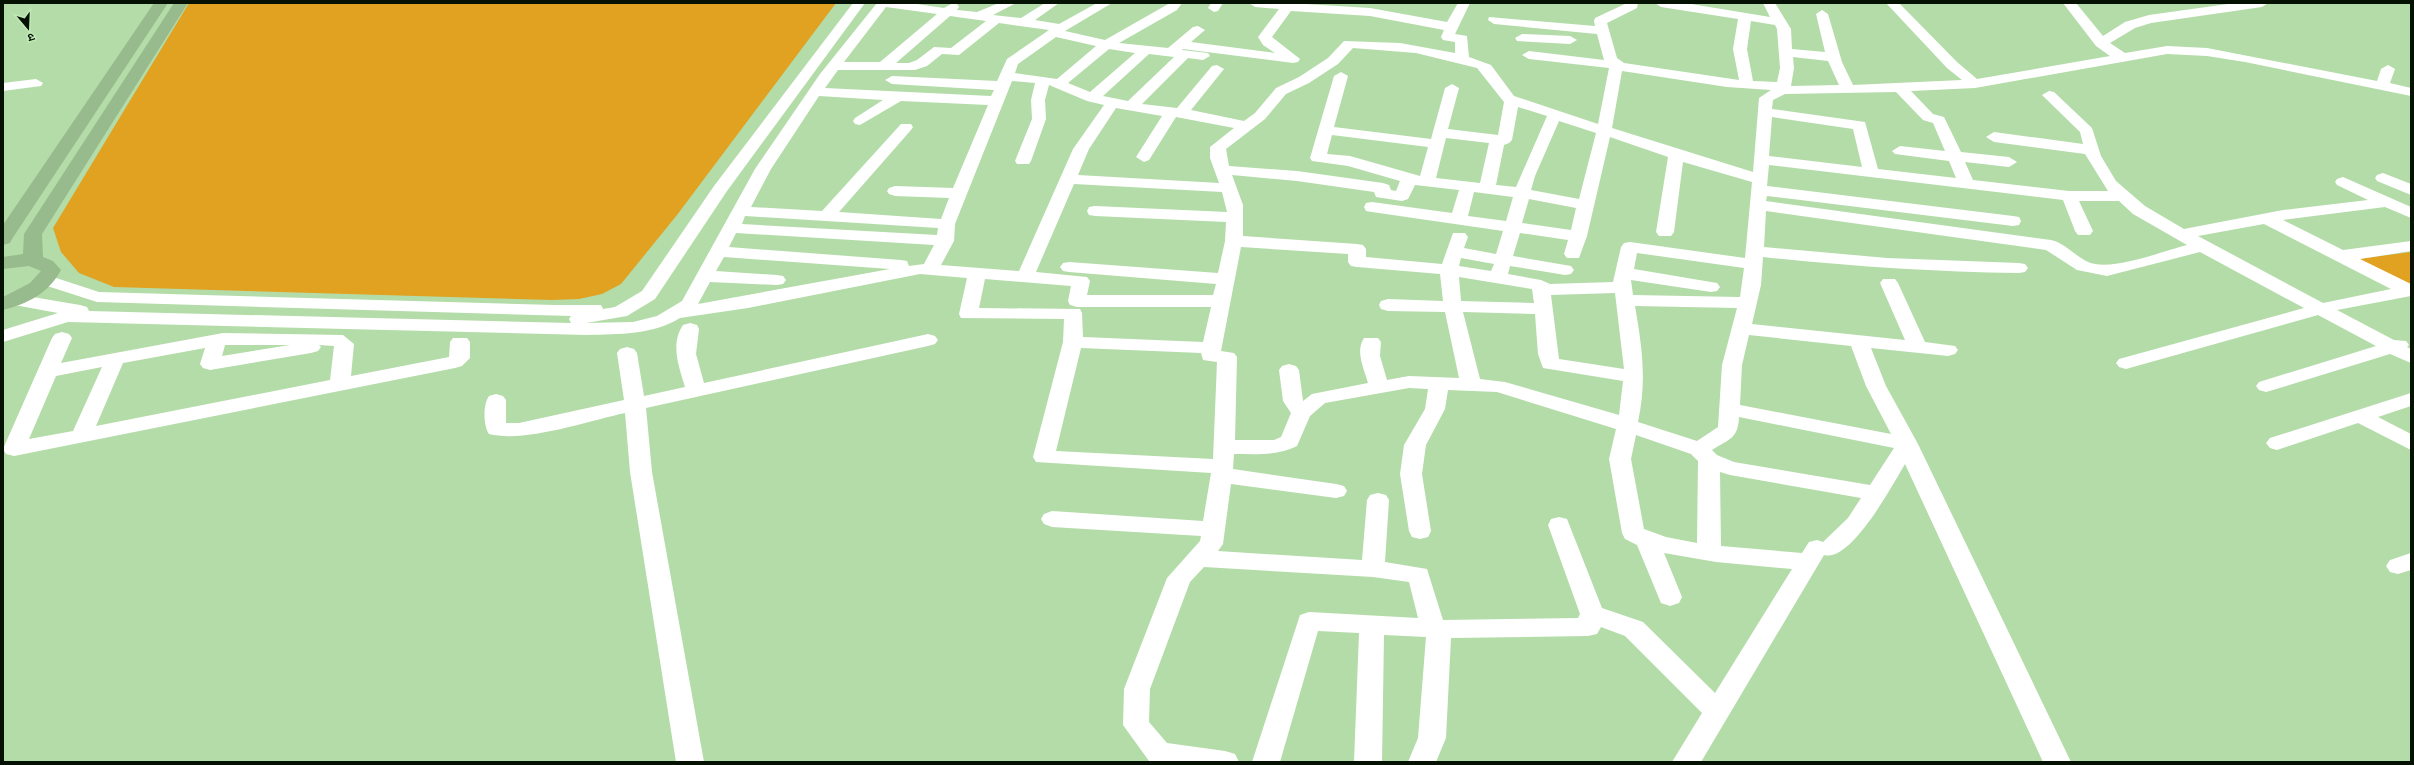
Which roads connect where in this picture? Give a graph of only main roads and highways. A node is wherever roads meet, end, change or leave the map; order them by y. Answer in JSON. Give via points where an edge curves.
{"nodes":[{"id":1,"x":161,"y":3,"type":"edge"},
{"id":2,"x":181,"y":3,"type":"edge"},
{"id":3,"x":3,"y":239,"type":"edge"},
{"id":4,"x":33,"y":260,"type":"junction"},
{"id":5,"x":3,"y":263,"type":"edge"},
{"id":6,"x":9,"y":302,"type":"edge"}],
"edges":[{"from":1,"to":3,"type":"main road"},
{"from":2,"to":4,"type":"main road","via":[[33,234]]},
{"from":4,"to":5,"type":"main road"},
{"from":4,"to":6,"type":"main road","via":[[46,264],[51,270],[47,280],[32,291]]}]}
